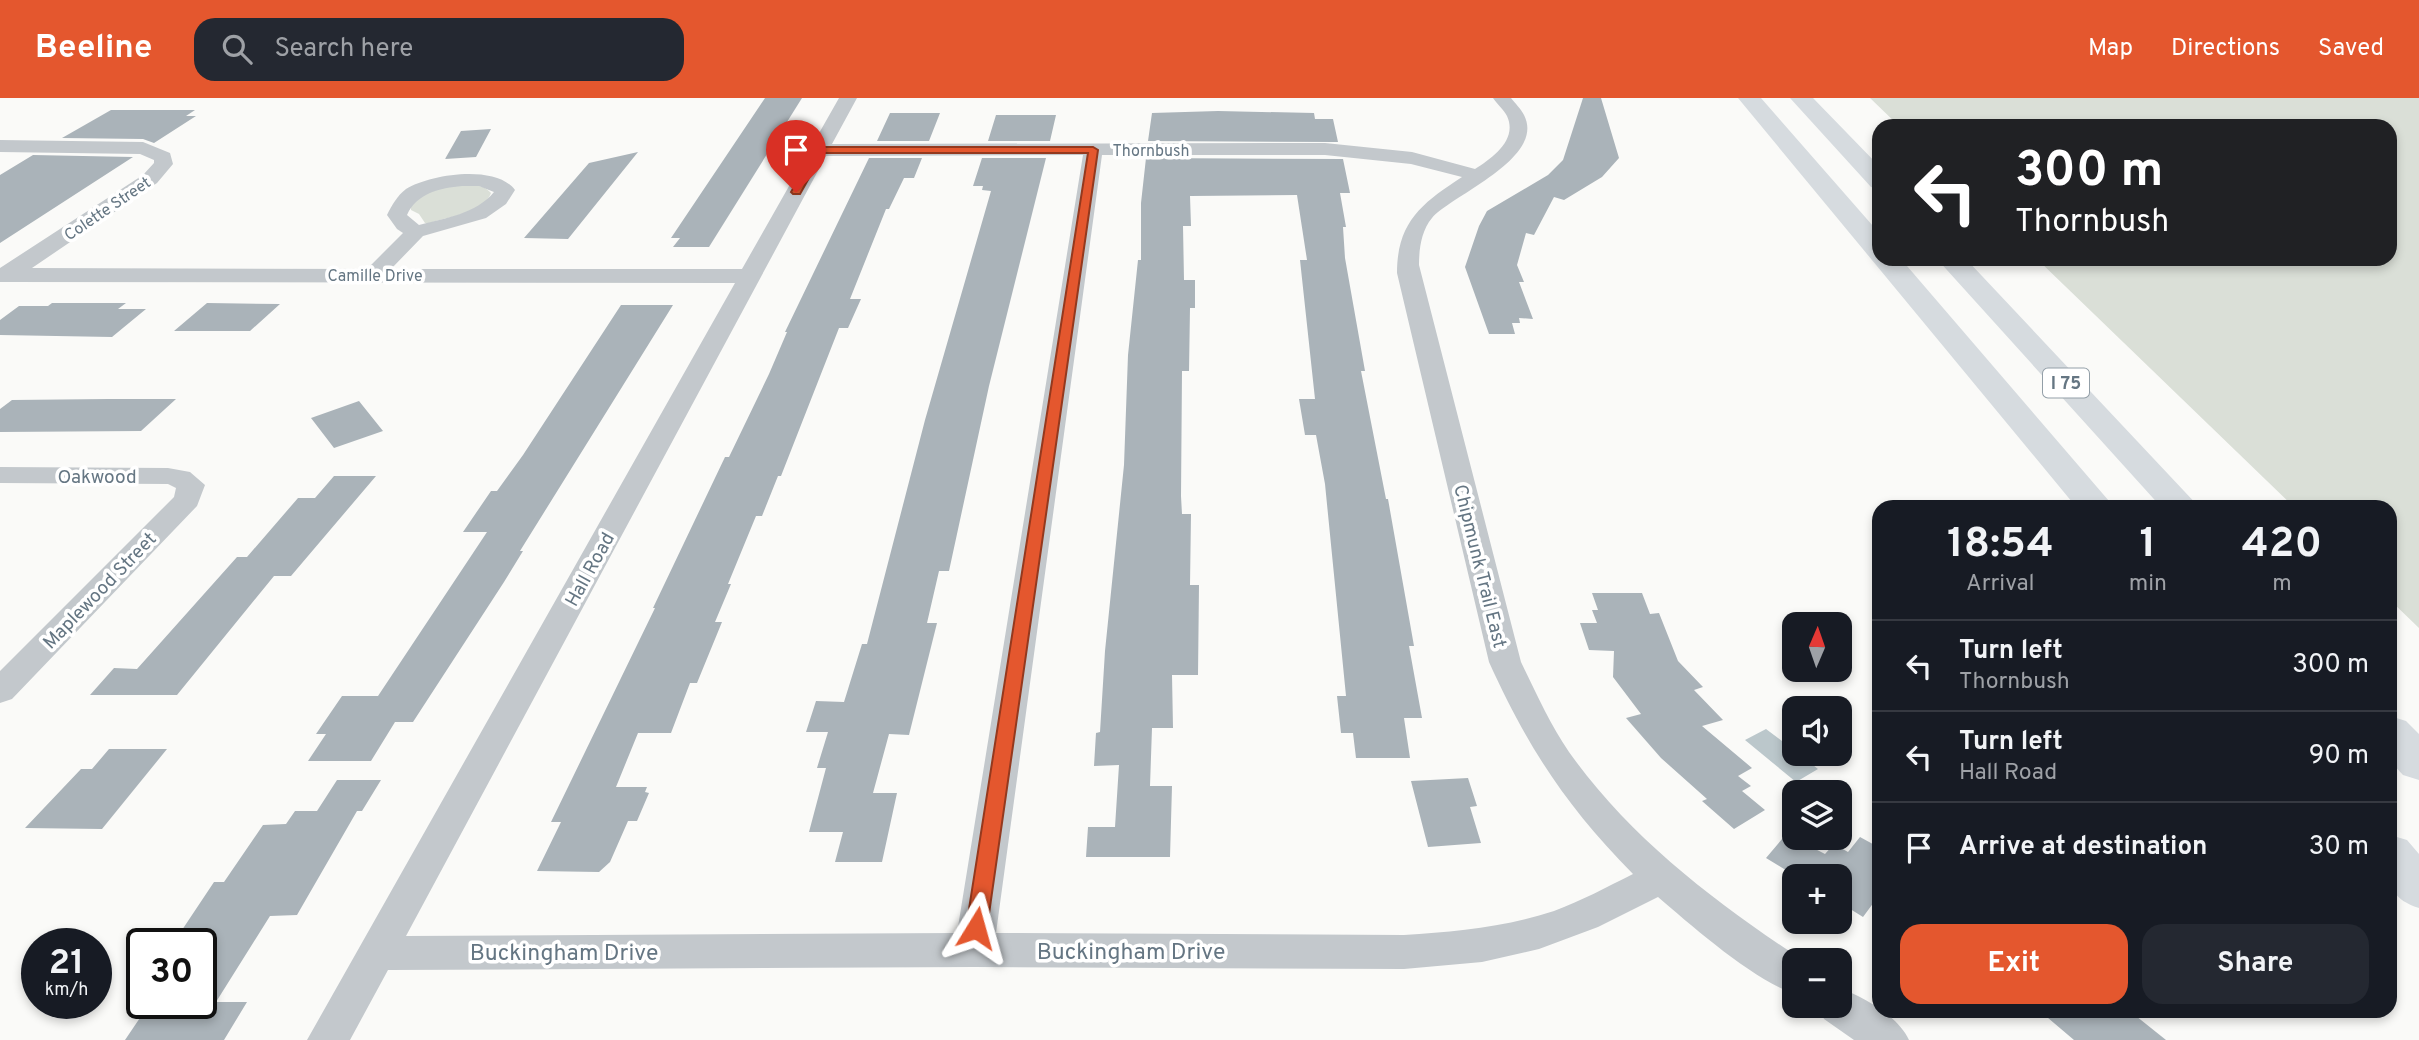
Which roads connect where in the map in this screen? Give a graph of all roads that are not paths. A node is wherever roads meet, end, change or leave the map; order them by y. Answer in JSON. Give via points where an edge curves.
{"nodes":[{"id":1,"x":848,"y":98,"type":"edge"},
{"id":2,"x":1502,"y":98,"type":"edge"},
{"id":3,"x":1749,"y":98,"type":"edge"},
{"id":4,"x":1801,"y":98,"type":"edge"},
{"id":5,"x":0,"y":146,"type":"edge"},
{"id":6,"x":820,"y":150,"type":"junction"},
{"id":7,"x":1093,"y":150,"type":"junction"},
{"id":8,"x":1872,"y":173,"type":"edge"},
{"id":9,"x":1479,"y":176,"type":"junction"},
{"id":10,"x":416,"y":232,"type":"dead end"},
{"id":11,"x":1872,"y":243,"type":"edge"},
{"id":12,"x":1892,"y":266,"type":"edge"},
{"id":13,"x":1957,"y":266,"type":"edge"},
{"id":14,"x":4,"y":275,"type":"edge"},
{"id":15,"x":373,"y":275,"type":"junction"},
{"id":16,"x":750,"y":276,"type":"junction"},
{"id":17,"x":0,"y":475,"type":"edge"},
{"id":18,"x":191,"y":485,"type":"joint"},
{"id":19,"x":2089,"y":500,"type":"edge"},
{"id":20,"x":2175,"y":500,"type":"edge"},
{"id":21,"x":0,"y":691,"type":"edge"},
{"id":22,"x":2397,"y":739,"type":"edge"},
{"id":23,"x":2419,"y":763,"type":"edge"},
{"id":24,"x":2397,"y":862,"type":"edge"},
{"id":25,"x":1660,"y":878,"type":"junction"},
{"id":26,"x":2419,"y":888,"type":"edge"},
{"id":27,"x":974,"y":950,"type":"junction"},
{"id":28,"x":378,"y":953,"type":"junction"},
{"id":29,"x":1782,"y":968,"type":"edge"},
{"id":30,"x":1852,"y":1015,"type":"edge"},
{"id":31,"x":328,"y":1040,"type":"edge"},
{"id":32,"x":1888,"y":1040,"type":"edge"}],
"edges":[{"from":1,"to":6,"type":"street","name":"Hall Road"},
{"from":2,"to":9,"type":"street","name":"Chipmunk Trail East","via":[[1514,111],[1519,136],[1512,149]]},
{"from":3,"to":11,"type":"highway"},
{"from":4,"to":8,"type":"highway"},
{"from":5,"to":14,"type":"street","name":"Colette Street","via":[[143,148],[163,157],[164,164],[150,179]]},
{"from":6,"to":7,"type":"street","name":"Thornbush"},
{"from":6,"to":16,"type":"street","name":"Hall Road"},
{"from":7,"to":9,"type":"street","name":"Thornbush","via":[[1352,150],[1412,158]]},
{"from":7,"to":27,"type":"street"},
{"from":9,"to":25,"type":"street","name":"Chipmunk Trail East","via":[[1444,195],[1423,216],[1407,259],[1505,662],[1532,721],[1565,771]]},
{"from":10,"to":15,"type":"street"},
{"from":12,"to":19,"type":"highway"},
{"from":13,"to":20,"type":"highway","number":"I 75"},
{"from":14,"to":15,"type":"street","name":"Camille Drive"},
{"from":15,"to":16,"type":"street","name":"Camille Drive"},
{"from":16,"to":28,"type":"street","name":"Hall Road"},
{"from":17,"to":18,"type":"street","name":"Oakwood","via":[[168,476]]},
{"from":18,"to":21,"type":"street","name":"Maplewood Street","via":[[187,500]]},
{"from":22,"to":23,"type":"highway"},
{"from":24,"to":26,"type":"highway"},
{"from":25,"to":27,"type":"street","name":"Buckingham Drive","via":[[1559,926],[1463,948],[1404,952]]},
{"from":25,"to":29,"type":"street","name":"Chipmunk Trail East"},
{"from":27,"to":28,"type":"street","name":"Buckingham Drive"},
{"from":28,"to":31,"type":"street","name":"Hall Road"},
{"from":30,"to":32,"type":"street"}]}
